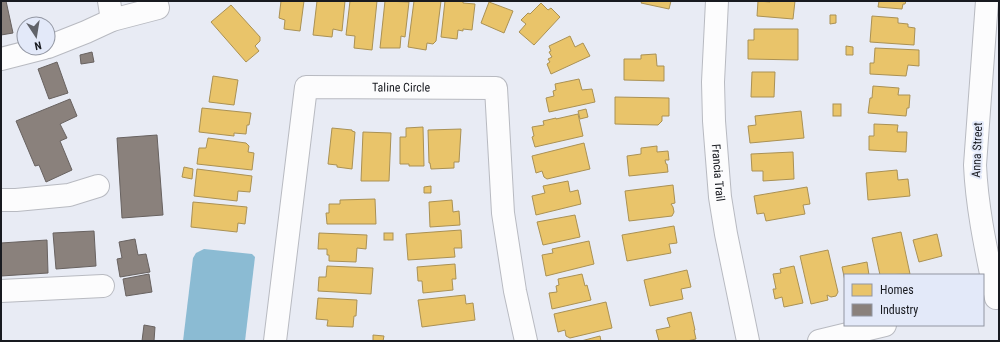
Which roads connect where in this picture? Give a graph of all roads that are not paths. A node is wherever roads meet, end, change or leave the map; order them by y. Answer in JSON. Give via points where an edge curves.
{"nodes":[{"id":1,"x":156,"y":1,"type":"edge"},
{"id":2,"x":717,"y":1,"type":"edge"},
{"id":3,"x":987,"y":1,"type":"edge"},
{"id":4,"x":110,"y":10,"type":"edge"},
{"id":5,"x":56,"y":44,"type":"edge"},
{"id":6,"x":16,"y":55,"type":"edge"},
{"id":7,"x":1,"y":59,"type":"edge"},
{"id":8,"x":98,"y":186,"type":"dead end"},
{"id":9,"x":1,"y":200,"type":"edge"},
{"id":10,"x":103,"y":286,"type":"dead end"},
{"id":11,"x":1,"y":291,"type":"edge"},
{"id":12,"x":993,"y":299,"type":"edge"},
{"id":13,"x":881,"y":326,"type":"edge"},
{"id":14,"x":275,"y":341,"type":"edge"},
{"id":15,"x":526,"y":341,"type":"edge"},
{"id":16,"x":748,"y":341,"type":"edge"},
{"id":17,"x":819,"y":341,"type":"edge"}],
"edges":[{"from":1,"to":4,"type":"street","via":[[158,8]]},
{"from":2,"to":16,"type":"street","name":"Francia Trail","via":[[713,82],[720,197]]},
{"from":3,"to":12,"type":"street","name":"Anna Street","via":[[975,165],[979,215]]},
{"from":4,"to":5,"type":"street","via":[[86,32]]},
{"from":6,"to":7,"type":"street"},
{"from":8,"to":9,"type":"street","via":[[69,196]]},
{"from":10,"to":11,"type":"street"},
{"from":13,"to":17,"type":"street"},
{"from":14,"to":15,"type":"street","name":"Taline Circle","via":[[306,87],[314,87],[496,88],[503,212],[515,291]]}]}
